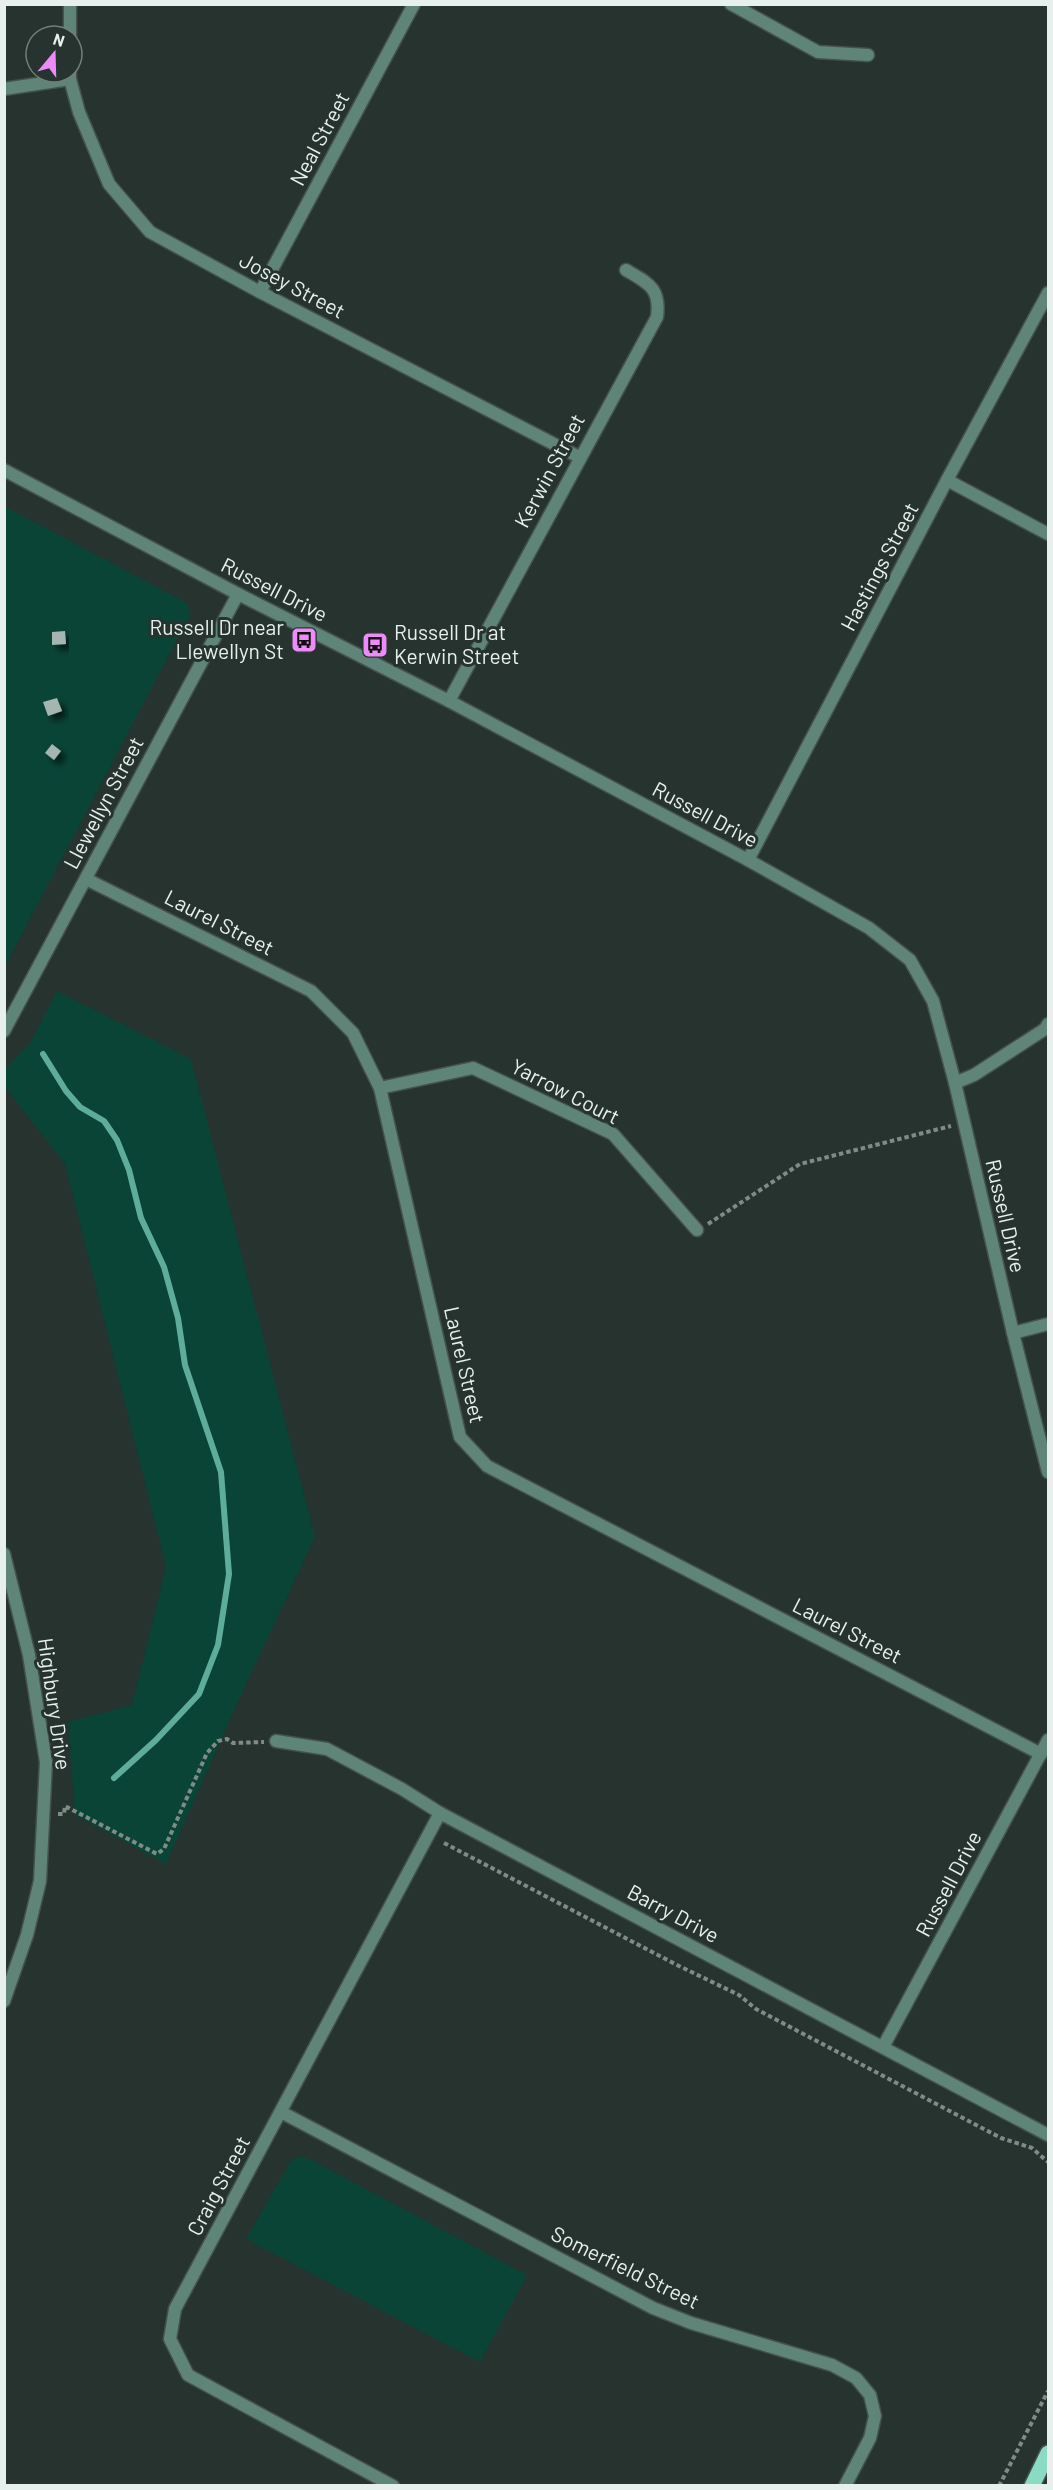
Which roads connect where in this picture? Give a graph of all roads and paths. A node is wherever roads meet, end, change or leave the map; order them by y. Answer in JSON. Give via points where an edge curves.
{"nodes":[{"id":1,"x":70,"y":4,"type":"edge"},
{"id":2,"x":414,"y":4,"type":"edge"},
{"id":3,"x":731,"y":4,"type":"edge"},
{"id":4,"x":70,"y":24,"type":"edge"},
{"id":5,"x":868,"y":55,"type":"dead end"},
{"id":6,"x":26,"y":84,"type":"edge"},
{"id":7,"x":72,"y":84,"type":"edge"},
{"id":8,"x":4,"y":88,"type":"edge"},
{"id":9,"x":626,"y":270,"type":"dead end"},
{"id":10,"x":260,"y":292,"type":"junction"},
{"id":11,"x":1048,"y":293,"type":"edge"},
{"id":12,"x":579,"y":457,"type":"junction"},
{"id":13,"x":4,"y":470,"type":"edge"},
{"id":14,"x":947,"y":480,"type":"junction"},
{"id":15,"x":1048,"y":534,"type":"edge"},
{"id":16,"x":238,"y":594,"type":"junction"},
{"id":17,"x":449,"y":701,"type":"junction"},
{"id":18,"x":748,"y":860,"type":"junction"},
{"id":19,"x":86,"y":879,"type":"junction"},
{"id":20,"x":1048,"y":1024,"type":"edge"},
{"id":21,"x":4,"y":1031,"type":"edge"},
{"id":22,"x":955,"y":1083,"type":"junction"},
{"id":23,"x":380,"y":1088,"type":"junction"},
{"id":24,"x":963,"y":1122,"type":"junction"},
{"id":25,"x":697,"y":1230,"type":"joint"},
{"id":26,"x":1048,"y":1324,"type":"edge"},
{"id":27,"x":1013,"y":1333,"type":"junction"},
{"id":28,"x":1048,"y":1472,"type":"edge"},
{"id":29,"x":4,"y":1554,"type":"edge"},
{"id":30,"x":1048,"y":1740,"type":"edge"},
{"id":31,"x":276,"y":1741,"type":"joint"},
{"id":32,"x":1041,"y":1754,"type":"junction"},
{"id":33,"x":440,"y":1813,"type":"junction"},
{"id":34,"x":58,"y":1814,"type":"dead end"},
{"id":35,"x":444,"y":1843,"type":"dead end"},
{"id":36,"x":4,"y":2001,"type":"edge"},
{"id":37,"x":883,"y":2047,"type":"junction"},
{"id":38,"x":281,"y":2112,"type":"junction"},
{"id":39,"x":1048,"y":2135,"type":"edge"},
{"id":40,"x":1048,"y":2162,"type":"edge"},
{"id":41,"x":1048,"y":2391,"type":"edge"},
{"id":42,"x":1048,"y":2453,"type":"edge"},
{"id":43,"x":393,"y":2486,"type":"edge"},
{"id":44,"x":845,"y":2486,"type":"edge"},
{"id":45,"x":999,"y":2486,"type":"edge"},
{"id":46,"x":1032,"y":2486,"type":"edge"}],
"edges":[{"from":1,"to":4,"type":"street"},
{"from":2,"to":10,"type":"street","name":"Neal Street"},
{"from":3,"to":5,"type":"street","via":[[818,52]]},
{"from":6,"to":8,"type":"street"},
{"from":7,"to":10,"type":"street","name":"Josey Street","via":[[79,112],[109,184],[150,232]]},
{"from":9,"to":12,"type":"street","name":"Kerwin Street","via":[[651,285],[659,304],[657,317]]},
{"from":10,"to":12,"type":"street","name":"Josey Street"},
{"from":11,"to":14,"type":"street","name":"Hastings Street"},
{"from":12,"to":17,"type":"street","name":"Kerwin Street"},
{"from":13,"to":16,"type":"street","name":"Russell Drive"},
{"from":14,"to":15,"type":"street"},
{"from":14,"to":18,"type":"street","name":"Hastings Street"},
{"from":16,"to":17,"type":"street","name":"Russell Drive"},
{"from":16,"to":19,"type":"street","name":"Llewellyn Street"},
{"from":17,"to":18,"type":"street","name":"Russell Drive"},
{"from":18,"to":22,"type":"street","name":"Russell Drive","via":[[869,928],[910,960],[933,1001]]},
{"from":19,"to":21,"type":"street","name":"Llewellyn Street"},
{"from":19,"to":23,"type":"street","name":"Laurel Street","via":[[311,991],[353,1033]]},
{"from":20,"to":22,"type":"street","via":[[974,1075]]},
{"from":22,"to":24,"type":"street","name":"Russell Drive"},
{"from":23,"to":25,"type":"street","name":"Yarrow Court","via":[[473,1068],[613,1134]]},
{"from":23,"to":32,"type":"street","name":"Laurel Street","via":[[460,1437],[487,1466]]},
{"from":24,"to":25,"type":"path","via":[[800,1164]]},
{"from":24,"to":27,"type":"street","name":"Russell Drive"},
{"from":26,"to":27,"type":"street"},
{"from":27,"to":28,"type":"street","name":"Russell Drive"},
{"from":29,"to":36,"type":"street","name":"Highbury Drive","via":[[29,1655],[46,1762],[40,1881],[27,1935]]},
{"from":30,"to":32,"type":"street","name":"Russell Drive"},
{"from":31,"to":33,"type":"street","name":"Barry Drive","via":[[327,1749]]},
{"from":31,"to":34,"type":"path","via":[[218,1741],[207,1753],[164,1849],[157,1854],[65,1806],[64,1814]]},
{"from":32,"to":37,"type":"street","name":"Russell Drive"},
{"from":33,"to":37,"type":"street","name":"Barry Drive"},
{"from":33,"to":38,"type":"street","name":"Craig Street"},
{"from":35,"to":40,"type":"path","via":[[739,1995],[756,2009],[1000,2138],[1032,2148]]},
{"from":37,"to":39,"type":"street","name":"Barry Drive"},
{"from":38,"to":43,"type":"street","name":"Craig Street","via":[[176,2309],[170,2339],[188,2375]]},
{"from":38,"to":44,"type":"street","name":"Somerfield Street","via":[[653,2308],[832,2364],[856,2378],[870,2395],[875,2416],[870,2438]]},
{"from":41,"to":45,"type":"path"},
{"from":42,"to":46,"type":"main road"}]}
